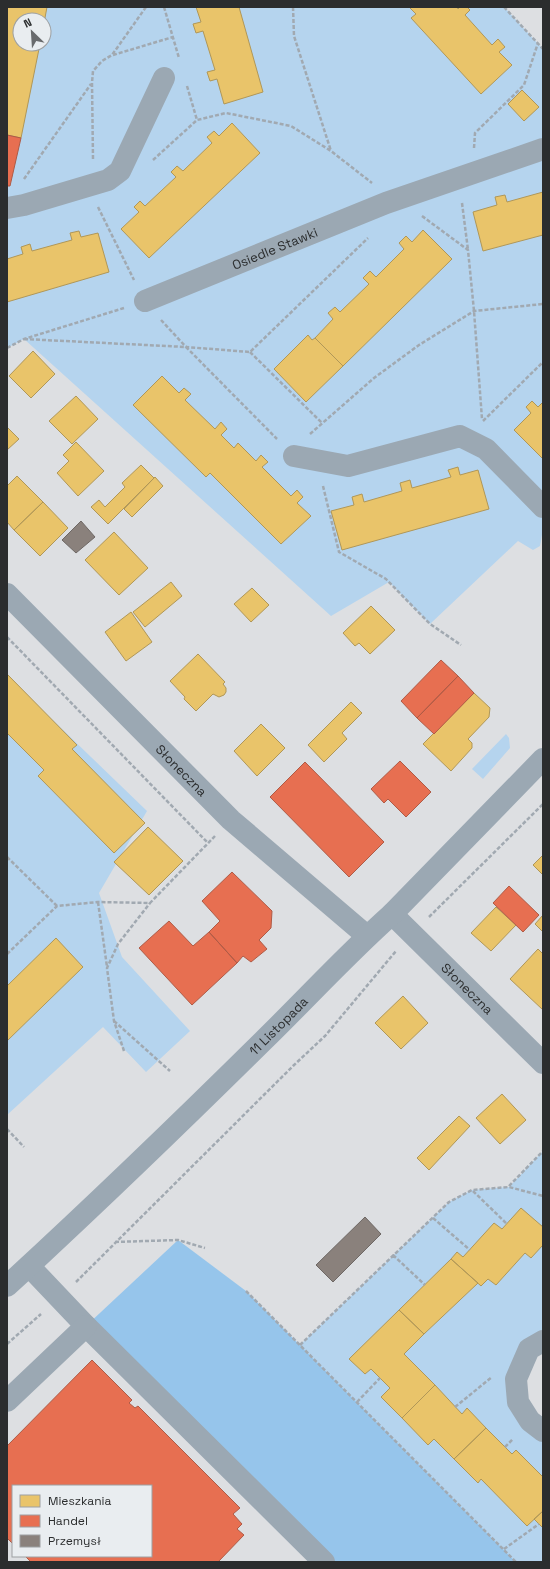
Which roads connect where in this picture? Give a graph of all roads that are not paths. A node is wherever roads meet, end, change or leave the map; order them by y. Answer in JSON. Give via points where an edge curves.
{"nodes":[{"id":1,"x":164,"y":78,"type":"dead end"},
{"id":2,"x":543,"y":149,"type":"edge"},
{"id":3,"x":7,"y":208,"type":"edge"},
{"id":4,"x":145,"y":301,"type":"road end"},
{"id":5,"x":294,"y":456,"type":"road end"},
{"id":6,"x":543,"y":507,"type":"edge"},
{"id":7,"x":7,"y":594,"type":"edge"},
{"id":8,"x":543,"y":759,"type":"edge"},
{"id":9,"x":392,"y":914,"type":"junction"},
{"id":10,"x":367,"y":936,"type":"junction"},
{"id":11,"x":543,"y":1062,"type":"edge"},
{"id":12,"x":29,"y":1266,"type":"junction"},
{"id":13,"x":7,"y":1286,"type":"edge"},
{"id":14,"x":86,"y":1326,"type":"junction"},
{"id":15,"x":543,"y":1341,"type":"edge"},
{"id":16,"x":7,"y":1401,"type":"edge"},
{"id":17,"x":543,"y":1430,"type":"edge"},
{"id":18,"x":324,"y":1562,"type":"edge"}],
"edges":[{"from":1,"to":3,"type":"street","via":[[120,171],[108,180]]},
{"from":2,"to":4,"type":"street","name":"Osiedle Stawki","via":[[386,203]]},
{"from":5,"to":6,"type":"street","via":[[348,466],[460,436],[486,449]]},
{"from":7,"to":10,"type":"street","name":"Słoneczna","via":[[231,820]]},
{"from":8,"to":9,"type":"street","name":"11 Listopada"},
{"from":9,"to":10,"type":"street","name":"11 Listopada"},
{"from":9,"to":11,"type":"street","name":"Słoneczna"},
{"from":10,"to":12,"type":"street","name":"11 Listopada","via":[[264,1040]]},
{"from":12,"to":13,"type":"street","name":"11 Listopada"},
{"from":12,"to":14,"type":"street"},
{"from":14,"to":16,"type":"street"},
{"from":14,"to":18,"type":"street"},
{"from":15,"to":17,"type":"street","via":[[529,1349],[516,1379],[518,1402],[530,1421]]}]}
